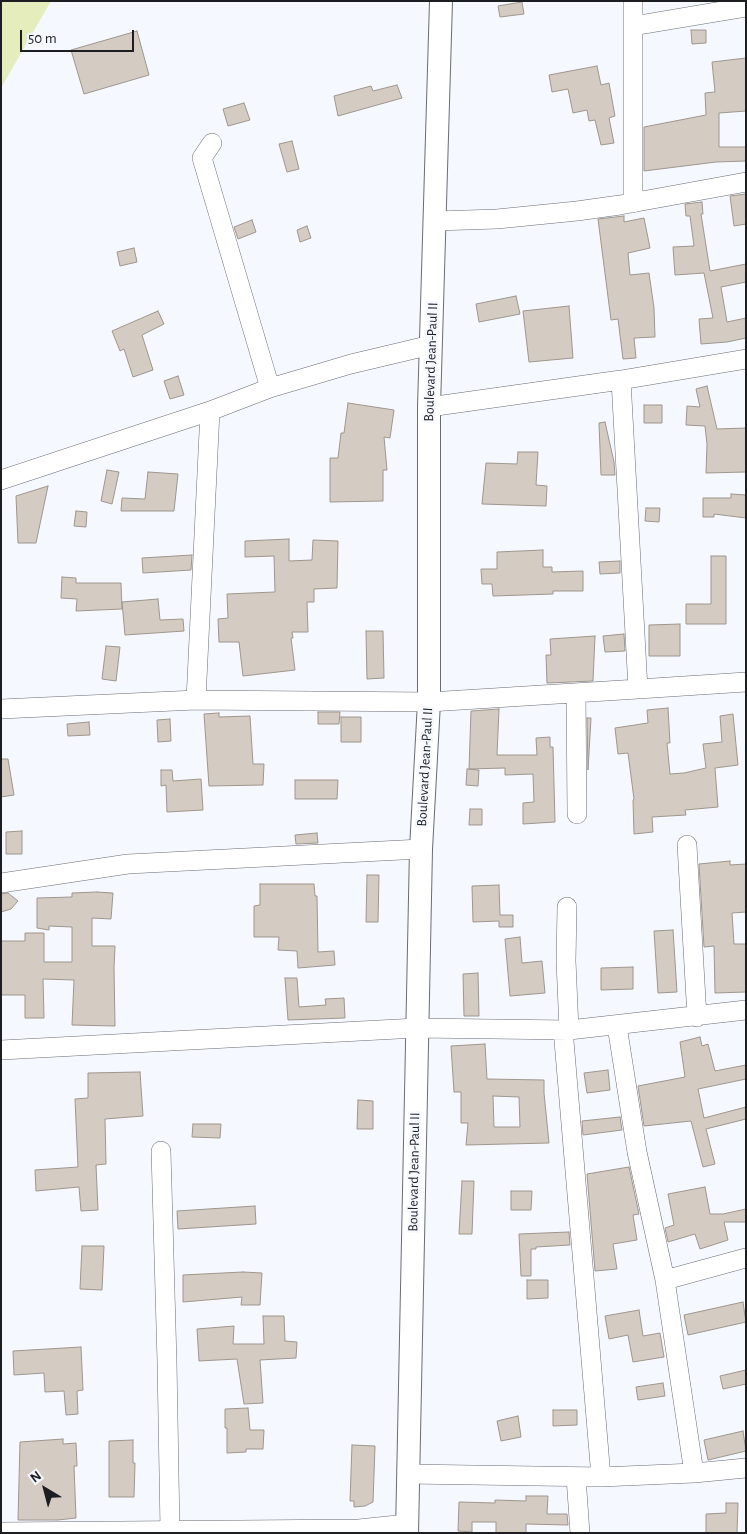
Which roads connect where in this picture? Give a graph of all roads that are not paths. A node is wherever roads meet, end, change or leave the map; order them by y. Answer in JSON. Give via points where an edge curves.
{"nodes":[{"id":1,"x":441,"y":1,"type":"edge"},
{"id":2,"x":633,"y":1,"type":"edge"},
{"id":3,"x":746,"y":7,"type":"edge"},
{"id":4,"x":633,"y":26,"type":"junction"},
{"id":5,"x":212,"y":143,"type":"dead end"},
{"id":6,"x":746,"y":182,"type":"edge"},
{"id":7,"x":633,"y":203,"type":"junction"},
{"id":8,"x":436,"y":221,"type":"junction"},
{"id":9,"x":431,"y":345,"type":"junction"},
{"id":10,"x":746,"y":359,"type":"edge"},
{"id":11,"x":620,"y":380,"type":"junction"},
{"id":12,"x":270,"y":388,"type":"junction"},
{"id":13,"x":429,"y":407,"type":"junction"},
{"id":14,"x":210,"y":411,"type":"junction"},
{"id":15,"x":1,"y":480,"type":"edge"},
{"id":16,"x":746,"y":682,"type":"edge"},
{"id":17,"x":638,"y":689,"type":"junction"},
{"id":18,"x":576,"y":693,"type":"junction"},
{"id":19,"x":196,"y":700,"type":"junction"},
{"id":20,"x":429,"y":702,"type":"junction"},
{"id":21,"x":1,"y":709,"type":"edge"},
{"id":22,"x":577,"y":814,"type":"dead end"},
{"id":23,"x":687,"y":845,"type":"dead end"},
{"id":24,"x":420,"y":849,"type":"junction"},
{"id":25,"x":1,"y":883,"type":"edge"},
{"id":26,"x":567,"y":907,"type":"dead end"},
{"id":27,"x":746,"y":1010,"type":"edge"},
{"id":28,"x":697,"y":1017,"type":"junction"},
{"id":29,"x":617,"y":1026,"type":"junction"},
{"id":30,"x":417,"y":1028,"type":"junction"},
{"id":31,"x":566,"y":1029,"type":"junction"},
{"id":32,"x":1,"y":1050,"type":"edge"},
{"id":33,"x":160,"y":1151,"type":"dead end"},
{"id":34,"x":746,"y":1258,"type":"edge"},
{"id":35,"x":665,"y":1280,"type":"junction"},
{"id":36,"x":746,"y":1468,"type":"edge"},
{"id":37,"x":408,"y":1474,"type":"junction"},
{"id":38,"x":694,"y":1474,"type":"junction"},
{"id":39,"x":576,"y":1477,"type":"junction"},
{"id":40,"x":601,"y":1477,"type":"junction"},
{"id":41,"x":407,"y":1528,"type":"edge"},
{"id":42,"x":170,"y":1530,"type":"junction"},
{"id":43,"x":1,"y":1532,"type":"edge"},
{"id":44,"x":580,"y":1533,"type":"edge"}],
"edges":[{"from":1,"to":8,"type":"main road","name":"Boulevard Jean-Paul II"},
{"from":2,"to":4,"type":"street"},
{"from":3,"to":4,"type":"street"},
{"from":4,"to":7,"type":"street"},
{"from":5,"to":12,"type":"street","via":[[202,158]]},
{"from":6,"to":7,"type":"street"},
{"from":7,"to":8,"type":"street","via":[[539,215]]},
{"from":8,"to":9,"type":"main road","name":"Boulevard Jean-Paul II"},
{"from":9,"to":12,"type":"street"},
{"from":9,"to":13,"type":"main road","name":"Boulevard Jean-Paul II"},
{"from":10,"to":11,"type":"street"},
{"from":11,"to":13,"type":"street"},
{"from":11,"to":17,"type":"street"},
{"from":12,"to":14,"type":"street"},
{"from":13,"to":20,"type":"main road","name":"Boulevard Jean-Paul II"},
{"from":14,"to":15,"type":"street"},
{"from":14,"to":19,"type":"street"},
{"from":16,"to":17,"type":"street"},
{"from":17,"to":18,"type":"street"},
{"from":18,"to":20,"type":"street"},
{"from":18,"to":22,"type":"street"},
{"from":19,"to":20,"type":"street"},
{"from":19,"to":21,"type":"street"},
{"from":20,"to":24,"type":"main road","name":"Boulevard Jean-Paul II"},
{"from":23,"to":28,"type":"street"},
{"from":24,"to":25,"type":"street","via":[[128,864]]},
{"from":24,"to":30,"type":"main road","name":"Boulevard Jean-Paul II"},
{"from":26,"to":31,"type":"street"},
{"from":27,"to":28,"type":"street"},
{"from":28,"to":29,"type":"street"},
{"from":29,"to":31,"type":"street"},
{"from":29,"to":35,"type":"street","via":[[637,1152]]},
{"from":30,"to":31,"type":"street"},
{"from":30,"to":32,"type":"street"},
{"from":30,"to":37,"type":"main road","name":"Boulevard Jean-Paul II"},
{"from":31,"to":40,"type":"street"},
{"from":33,"to":42,"type":"street"},
{"from":34,"to":35,"type":"street"},
{"from":35,"to":38,"type":"street"},
{"from":36,"to":38,"type":"street"},
{"from":37,"to":39,"type":"street"},
{"from":37,"to":41,"type":"main road","name":"Boulevard Jean-Paul II"},
{"from":38,"to":40,"type":"street"},
{"from":39,"to":40,"type":"street"},
{"from":39,"to":44,"type":"street"},
{"from":41,"to":42,"type":"street"},
{"from":42,"to":43,"type":"street"}]}
